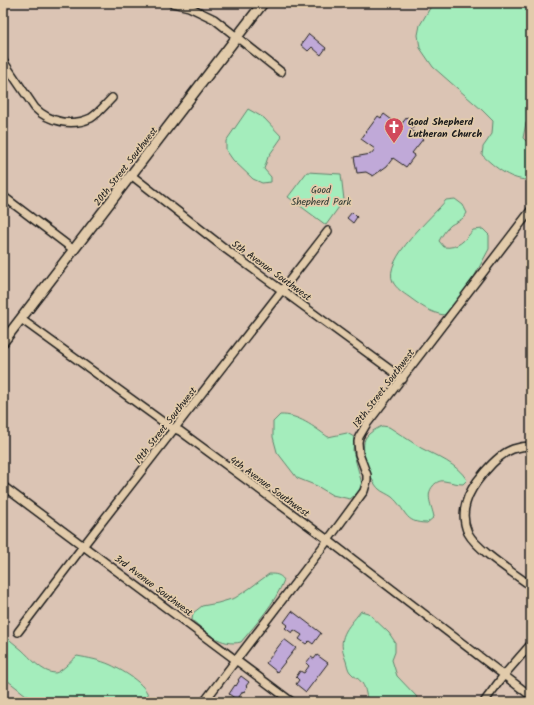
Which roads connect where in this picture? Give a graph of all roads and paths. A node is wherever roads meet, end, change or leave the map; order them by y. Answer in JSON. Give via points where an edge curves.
{"nodes":[{"id":1,"x":172,"y":3,"type":"edge"},
{"id":2,"x":263,"y":3,"type":"edge"},
{"id":3,"x":238,"y":38,"type":"junction"},
{"id":4,"x":3,"y":61,"type":"edge"},
{"id":5,"x":281,"y":72,"type":"dead end"},
{"id":6,"x":112,"y":98,"type":"dead end"},
{"id":7,"x":131,"y":175,"type":"junction"},
{"id":8,"x":3,"y":196,"type":"edge"},
{"id":9,"x":531,"y":210,"type":"edge"},
{"id":10,"x":328,"y":231,"type":"dead end"},
{"id":11,"x":74,"y":250,"type":"junction"},
{"id":12,"x":282,"y":290,"type":"junction"},
{"id":13,"x":21,"y":319,"type":"junction"},
{"id":14,"x":3,"y":342,"type":"edge"},
{"id":15,"x":403,"y":378,"type":"junction"},
{"id":16,"x":174,"y":429,"type":"junction"},
{"id":17,"x":531,"y":446,"type":"edge"},
{"id":18,"x":3,"y":486,"type":"edge"},
{"id":19,"x":328,"y":540,"type":"junction"},
{"id":20,"x":84,"y":545,"type":"junction"},
{"id":21,"x":531,"y":586,"type":"edge"},
{"id":22,"x":18,"y":632,"type":"dead end"},
{"id":23,"x":531,"y":644,"type":"edge"},
{"id":24,"x":236,"y":660,"type":"junction"},
{"id":25,"x":504,"y":675,"type":"junction"},
{"id":26,"x":531,"y":696,"type":"edge"},
{"id":27,"x":204,"y":702,"type":"edge"},
{"id":28,"x":292,"y":702,"type":"edge"},
{"id":29,"x":484,"y":702,"type":"edge"}],
"edges":[{"from":1,"to":3,"type":"street","via":[[209,16]]},
{"from":2,"to":3,"type":"street","name":"20th Street Southwest"},
{"from":3,"to":5,"type":"street"},
{"from":3,"to":7,"type":"street","name":"20th Street Southwest"},
{"from":4,"to":6,"type":"street","via":[[35,108],[54,120],[70,123],[87,119],[99,112]]},
{"from":7,"to":11,"type":"street","name":"20th Street Southwest"},
{"from":7,"to":12,"type":"street","name":"5th Avenue Southwest"},
{"from":8,"to":11,"type":"street"},
{"from":9,"to":15,"type":"street","name":"18th Street Southwest"},
{"from":10,"to":12,"type":"street","name":"19th Street Southwest"},
{"from":11,"to":13,"type":"street","name":"20th Street Southwest"},
{"from":12,"to":15,"type":"street","name":"5th Avenue Southwest"},
{"from":12,"to":16,"type":"street","name":"19th Street Southwest"},
{"from":13,"to":14,"type":"street","name":"20th Street Southwest"},
{"from":13,"to":16,"type":"street","name":"4th Avenue Southwest"},
{"from":15,"to":19,"type":"street","name":"18th Street Southwest","via":[[359,437],[358,448],[367,475],[367,485],[360,499]]},
{"from":16,"to":19,"type":"street","name":"4th Avenue Southwest"},
{"from":16,"to":20,"type":"street","name":"19th Street Southwest"},
{"from":17,"to":21,"type":"street","via":[[512,449],[490,466],[470,492],[464,513],[466,526],[473,540]]},
{"from":18,"to":20,"type":"street","name":"3rd Avenue Southwest"},
{"from":19,"to":24,"type":"street","name":"18th Street Southwest"},
{"from":19,"to":25,"type":"street","name":"4th Avenue Southwest"},
{"from":20,"to":22,"type":"street","name":"19th Street Southwest"},
{"from":20,"to":24,"type":"street","name":"3rd Avenue Southwest"},
{"from":23,"to":25,"type":"street"},
{"from":24,"to":27,"type":"street","name":"18th Street Southwest"},
{"from":24,"to":28,"type":"street","name":"3rd Avenue Southwest"},
{"from":25,"to":26,"type":"street","name":"4th Avenue Southwest"},
{"from":25,"to":29,"type":"street"}]}
